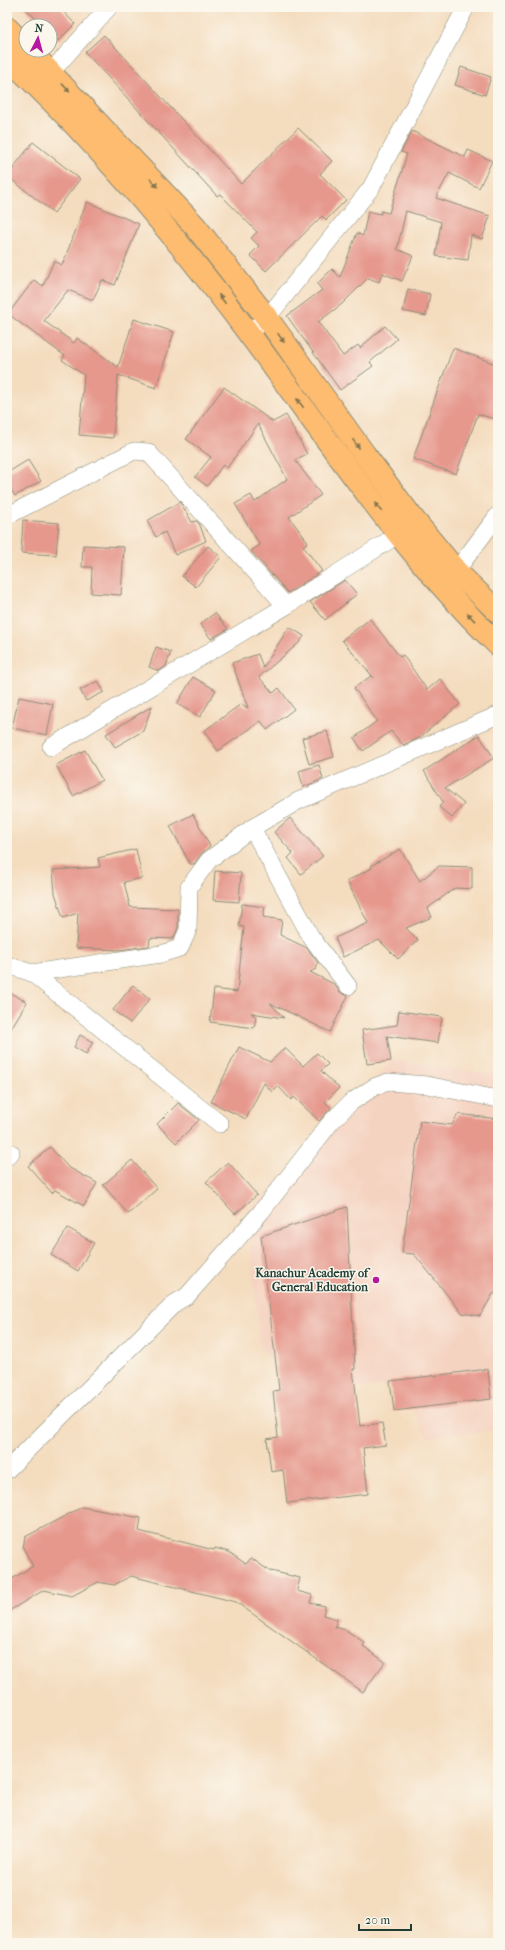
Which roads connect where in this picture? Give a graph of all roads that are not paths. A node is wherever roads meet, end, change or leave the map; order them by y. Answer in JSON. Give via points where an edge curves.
{"nodes":[{"id":1,"x":109,"y":7,"type":"edge"},
{"id":2,"x":466,"y":7,"type":"edge"},
{"id":3,"x":7,"y":28,"type":"edge"},
{"id":4,"x":18,"y":39,"type":"edge"},
{"id":5,"x":7,"y":57,"type":"edge"},
{"id":6,"x":37,"y":58,"type":"edge"},
{"id":7,"x":51,"y":72,"type":"junction"},
{"id":8,"x":267,"y":318,"type":"junction"},
{"id":9,"x":248,"y":333,"type":"junction"},
{"id":10,"x":498,"y":515,"type":"edge"},
{"id":11,"x":7,"y":516,"type":"edge"},
{"id":12,"x":399,"y":534,"type":"junction"},
{"id":13,"x":456,"y":571,"type":"junction"},
{"id":14,"x":286,"y":606,"type":"junction"},
{"id":15,"x":498,"y":612,"type":"edge"},
{"id":16,"x":498,"y":645,"type":"edge"},
{"id":17,"x":498,"y":715,"type":"edge"},
{"id":18,"x":50,"y":747,"type":"dead end"},
{"id":19,"x":252,"y":828,"type":"junction"},
{"id":20,"x":7,"y":965,"type":"edge"},
{"id":21,"x":32,"y":973,"type":"junction"},
{"id":22,"x":348,"y":986,"type":"dead end"},
{"id":23,"x":498,"y":1099,"type":"edge"},
{"id":24,"x":220,"y":1124,"type":"dead end"},
{"id":25,"x":7,"y":1470,"type":"edge"}],
"edges":[{"from":1,"to":7,"type":"street"},
{"from":2,"to":8,"type":"street","via":[[372,188]]},
{"from":3,"to":4,"type":"main road"},
{"from":9,"to":5,"type":"main road","one_way":true,"via":[[141,197]]},
{"from":6,"to":7,"type":"main road"},
{"from":7,"to":8,"type":"main road","one_way":true,"via":[[194,226]]},
{"from":8,"to":9,"type":"street"},
{"from":8,"to":13,"type":"main road","one_way":true,"via":[[365,455]]},
{"from":12,"to":9,"type":"main road","one_way":true},
{"from":10,"to":13,"type":"street"},
{"from":11,"to":14,"type":"street","via":[[134,451],[148,452]]},
{"from":12,"to":14,"type":"street"},
{"from":16,"to":12,"type":"main road","one_way":true},
{"from":13,"to":15,"type":"main road"},
{"from":14,"to":18,"type":"street"},
{"from":17,"to":19,"type":"street","via":[[298,801]]},
{"from":19,"to":21,"type":"street","via":[[209,860],[189,887],[188,930],[180,948],[161,954]]},
{"from":19,"to":22,"type":"street","via":[[311,937]]},
{"from":20,"to":21,"type":"street"},
{"from":21,"to":24,"type":"street"},
{"from":23,"to":25,"type":"street","via":[[427,1085],[388,1082],[374,1087],[350,1103],[331,1122],[261,1212],[187,1296],[176,1303]]}]}
